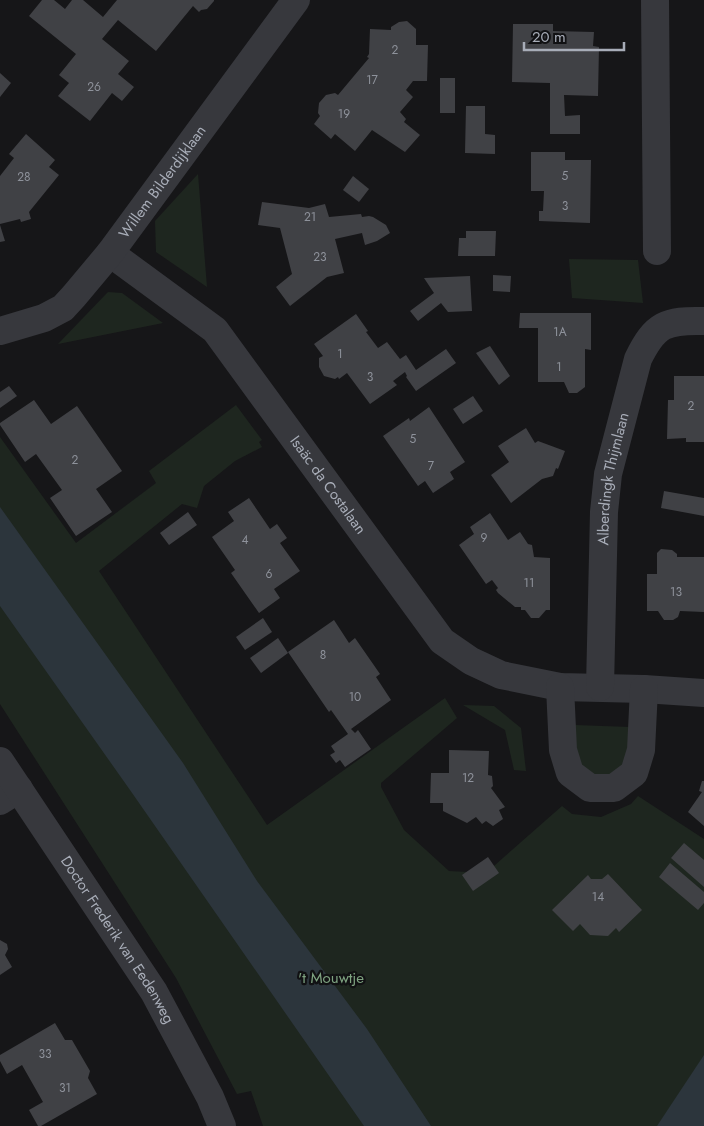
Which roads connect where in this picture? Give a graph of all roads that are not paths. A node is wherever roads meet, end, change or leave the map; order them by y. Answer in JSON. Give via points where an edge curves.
{"nodes":[{"id":1,"x":296,"y":0,"type":"edge"},
{"id":2,"x":654,"y":0,"type":"edge"},
{"id":3,"x":657,"y":251,"type":"dead end"},
{"id":4,"x":110,"y":253,"type":"junction"},
{"id":5,"x":704,"y":321,"type":"edge"},
{"id":6,"x":0,"y":331,"type":"edge"},
{"id":7,"x":560,"y":686,"type":"junction"},
{"id":8,"x":600,"y":687,"type":"junction"},
{"id":9,"x":644,"y":688,"type":"junction"},
{"id":10,"x":704,"y":693,"type":"edge"},
{"id":11,"x":0,"y":761,"type":"edge"},
{"id":12,"x":9,"y":795,"type":"edge"},
{"id":13,"x":222,"y":1126,"type":"edge"}],
"edges":[{"from":1,"to":4,"type":"street","name":"Willem Bilderdijklaan"},
{"from":2,"to":3,"type":"street"},
{"from":4,"to":6,"type":"street","name":"Willem Bilderdijklaan","via":[[63,308],[44,318]]},
{"from":4,"to":7,"type":"street","name":"Isaäc da Costalaan","via":[[214,330],[442,640],[471,662],[501,675]]},
{"from":5,"to":8,"type":"street","name":"Alberdingk Thijmlaan","via":[[680,320],[662,326],[646,342],[638,359],[608,474],[604,512]]},
{"from":7,"to":8,"type":"street","name":"Isaäc da Costalaan"},
{"from":7,"to":9,"type":"street","via":[[563,750],[567,766],[570,773],[590,788],[614,788],[634,773],[641,750]]},
{"from":8,"to":9,"type":"street","name":"Isaäc da Costalaan"},
{"from":9,"to":10,"type":"street","name":"Isaäc da Costalaan"},
{"from":11,"to":12,"type":"street","name":"Doctor Frederik van Eedenweg"},
{"from":12,"to":13,"type":"street","name":"Doctor Frederik van Eedenweg","via":[[154,992],[210,1096]]}]}
